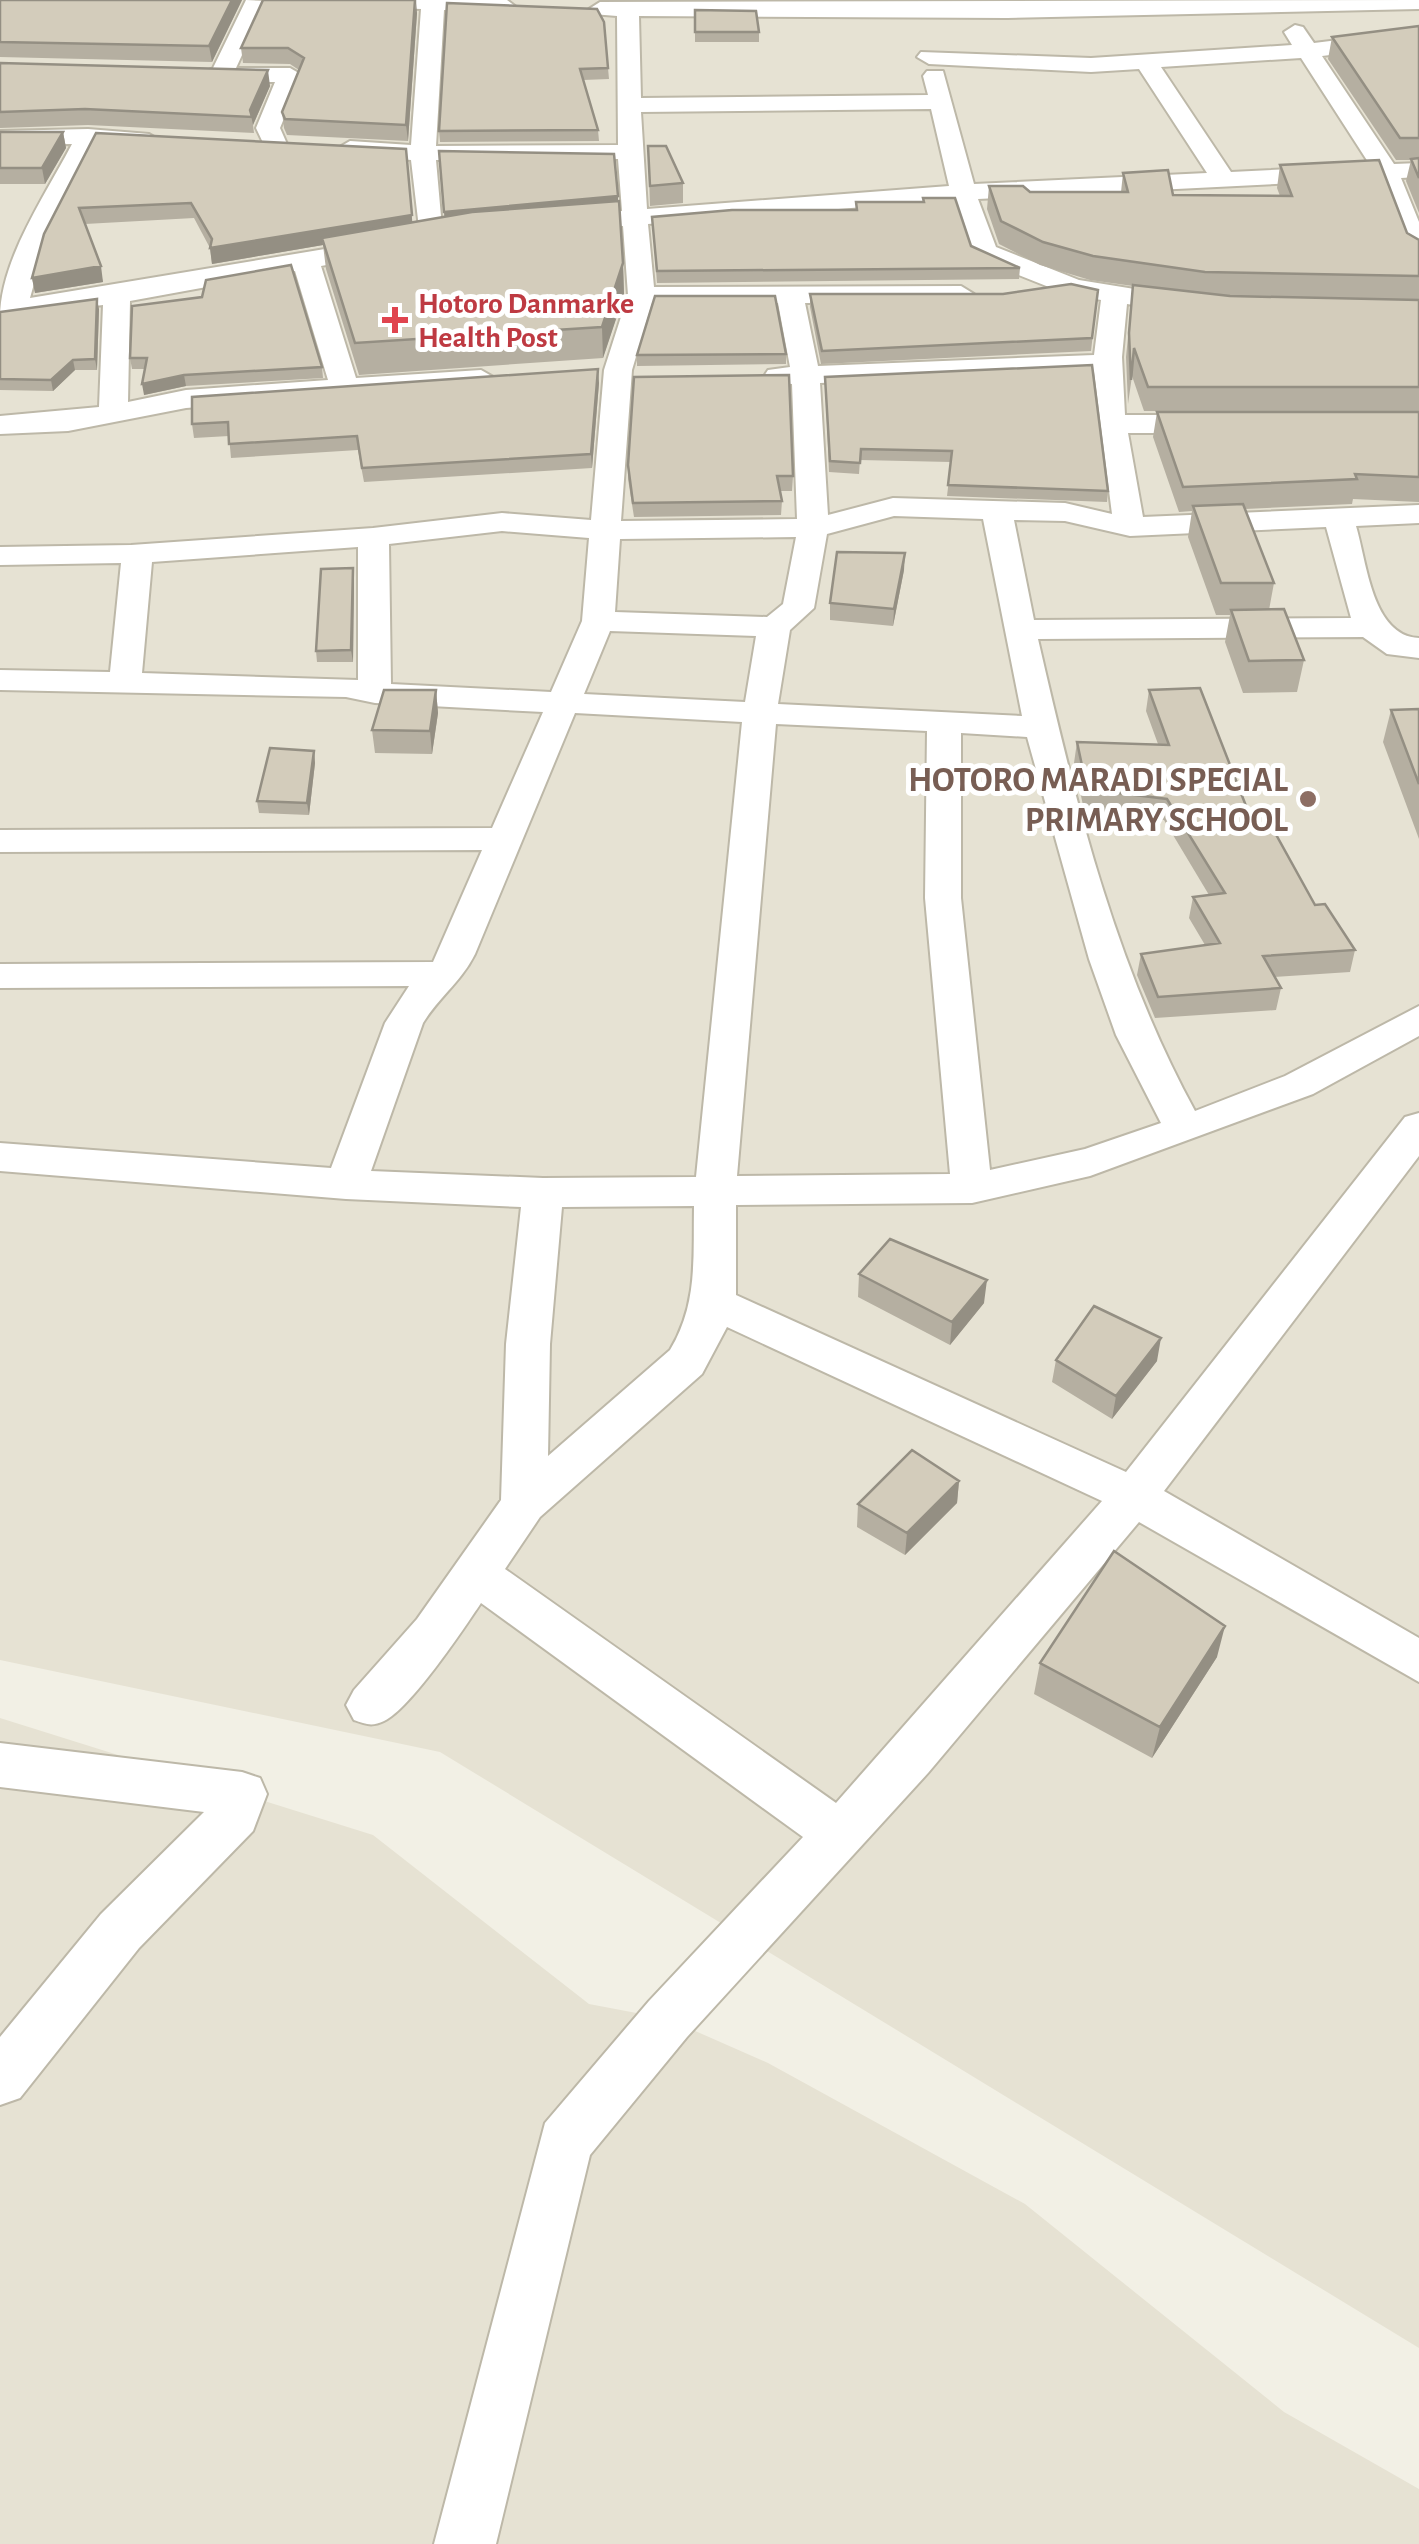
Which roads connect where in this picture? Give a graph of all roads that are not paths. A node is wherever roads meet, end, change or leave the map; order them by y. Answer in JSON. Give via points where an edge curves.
{"nodes":[{"id":1,"x":240,"y":0,"type":"edge"},
{"id":2,"x":259,"y":0,"type":"edge"},
{"id":3,"x":371,"y":0,"type":"edge"},
{"id":4,"x":1280,"y":2,"type":"edge"},
{"id":5,"x":1419,"y":2,"type":"edge"},
{"id":6,"x":433,"y":3,"type":"junction"},
{"id":7,"x":628,"y":5,"type":"edge"},
{"id":8,"x":915,"y":5,"type":"edge"},
{"id":9,"x":532,"y":7,"type":"edge"},
{"id":10,"x":570,"y":8,"type":"edge"},
{"id":11,"x":1419,"y":36,"type":"edge"},
{"id":12,"x":1304,"y":52,"type":"junction"},
{"id":13,"x":929,"y":56,"type":"junction"},
{"id":14,"x":1147,"y":63,"type":"junction"},
{"id":15,"x":190,"y":75,"type":"edge"},
{"id":16,"x":222,"y":75,"type":"junction"},
{"id":17,"x":942,"y":102,"type":"junction"},
{"id":18,"x":629,"y":105,"type":"junction"},
{"id":19,"x":88,"y":136,"type":"junction"},
{"id":20,"x":0,"y":138,"type":"edge"},
{"id":21,"x":180,"y":141,"type":"edge"},
{"id":22,"x":248,"y":142,"type":"edge"},
{"id":23,"x":330,"y":147,"type":"edge"},
{"id":24,"x":630,"y":152,"type":"junction"},
{"id":25,"x":423,"y":153,"type":"junction"},
{"id":26,"x":1419,"y":170,"type":"edge"},
{"id":27,"x":1386,"y":171,"type":"junction"},
{"id":28,"x":1222,"y":177,"type":"junction"},
{"id":29,"x":963,"y":192,"type":"junction"},
{"id":30,"x":637,"y":216,"type":"junction"},
{"id":31,"x":528,"y":226,"type":"edge"},
{"id":32,"x":459,"y":234,"type":"edge"},
{"id":33,"x":430,"y":239,"type":"junction"},
{"id":34,"x":0,"y":247,"type":"edge"},
{"id":35,"x":31,"y":248,"type":"junction"},
{"id":36,"x":1419,"y":256,"type":"edge"},
{"id":37,"x":306,"y":262,"type":"junction"},
{"id":38,"x":1073,"y":287,"type":"junction"},
{"id":39,"x":790,"y":294,"type":"junction"},
{"id":40,"x":1015,"y":294,"type":"edge"},
{"id":41,"x":118,"y":295,"type":"junction"},
{"id":42,"x":641,"y":295,"type":"junction"},
{"id":43,"x":985,"y":295,"type":"edge"},
{"id":44,"x":1115,"y":296,"type":"junction"},
{"id":45,"x":1212,"y":308,"type":"edge"},
{"id":46,"x":7,"y":310,"type":"edge"},
{"id":47,"x":1105,"y":363,"type":"junction"},
{"id":48,"x":611,"y":373,"type":"junction"},
{"id":49,"x":747,"y":376,"type":"edge"},
{"id":50,"x":806,"y":376,"type":"junction"},
{"id":51,"x":500,"y":377,"type":"edge"},
{"id":52,"x":653,"y":378,"type":"edge"},
{"id":53,"x":344,"y":386,"type":"junction"},
{"id":54,"x":112,"y":413,"type":"junction"},
{"id":55,"x":1112,"y":424,"type":"junction"},
{"id":56,"x":1246,"y":424,"type":"edge"},
{"id":57,"x":0,"y":426,"type":"edge"},
{"id":58,"x":997,"y":510,"type":"junction"},
{"id":59,"x":1419,"y":514,"type":"edge"},
{"id":60,"x":1339,"y":521,"type":"junction"},
{"id":61,"x":1130,"y":527,"type":"junction"},
{"id":62,"x":813,"y":528,"type":"junction"},
{"id":63,"x":603,"y":530,"type":"junction"},
{"id":64,"x":372,"y":536,"type":"junction"},
{"id":65,"x":137,"y":554,"type":"junction"},
{"id":66,"x":0,"y":556,"type":"edge"},
{"id":67,"x":598,"y":621,"type":"junction"},
{"id":68,"x":774,"y":626,"type":"junction"},
{"id":69,"x":1370,"y":627,"type":"junction"},
{"id":70,"x":1019,"y":630,"type":"junction"},
{"id":71,"x":1419,"y":648,"type":"edge"},
{"id":72,"x":0,"y":680,"type":"edge"},
{"id":73,"x":125,"y":683,"type":"junction"},
{"id":74,"x":374,"y":693,"type":"junction"},
{"id":75,"x":564,"y":701,"type":"junction"},
{"id":76,"x":760,"y":714,"type":"junction"},
{"id":77,"x":944,"y":722,"type":"junction"},
{"id":78,"x":1040,"y":726,"type":"junction"},
{"id":79,"x":504,"y":839,"type":"junction"},
{"id":80,"x":0,"y":841,"type":"edge"},
{"id":81,"x":446,"y":974,"type":"junction"},
{"id":82,"x":0,"y":976,"type":"edge"},
{"id":83,"x":1419,"y":1019,"type":"edge"},
{"id":84,"x":1419,"y":1127,"type":"edge"},
{"id":85,"x":1185,"y":1130,"type":"junction"},
{"id":86,"x":0,"y":1157,"type":"edge"},
{"id":87,"x":346,"y":1184,"type":"junction"},
{"id":88,"x":972,"y":1188,"type":"junction"},
{"id":89,"x":715,"y":1192,"type":"junction"},
{"id":90,"x":543,"y":1193,"type":"junction"},
{"id":91,"x":714,"y":1302,"type":"junction"},
{"id":92,"x":1134,"y":1496,"type":"junction"},
{"id":93,"x":524,"y":1504,"type":"junction"},
{"id":94,"x":474,"y":1572,"type":"junction"},
{"id":95,"x":1419,"y":1662,"type":"edge"},
{"id":96,"x":371,"y":1705,"type":"dead end"},
{"id":97,"x":0,"y":1765,"type":"edge"},
{"id":98,"x":840,"y":1834,"type":"junction"},
{"id":99,"x":0,"y":2079,"type":"edge"},
{"id":100,"x":465,"y":2544,"type":"edge"}],
"edges":[{"from":1,"to":2,"type":"street"},
{"from":2,"to":16,"type":"street"},
{"from":3,"to":6,"type":"street"},
{"from":4,"to":5,"type":"street"},
{"from":4,"to":8,"type":"street"},
{"from":4,"to":12,"type":"street"},
{"from":6,"to":9,"type":"street"},
{"from":6,"to":25,"type":"street"},
{"from":7,"to":8,"type":"street"},
{"from":7,"to":10,"type":"street"},
{"from":7,"to":18,"type":"street"},
{"from":8,"to":13,"type":"street"},
{"from":11,"to":12,"type":"street"},
{"from":12,"to":14,"type":"street"},
{"from":12,"to":27,"type":"street"},
{"from":13,"to":14,"type":"street"},
{"from":13,"to":17,"type":"street"},
{"from":14,"to":28,"type":"street"},
{"from":15,"to":16,"type":"street"},
{"from":16,"to":22,"type":"street","via":[[290,75],[268,128],[284,144]]},
{"from":17,"to":18,"type":"street"},
{"from":17,"to":29,"type":"street"},
{"from":18,"to":24,"type":"street"},
{"from":19,"to":20,"type":"street"},
{"from":19,"to":21,"type":"street"},
{"from":19,"to":35,"type":"street"},
{"from":23,"to":25,"type":"street"},
{"from":24,"to":25,"type":"street"},
{"from":24,"to":30,"type":"street"},
{"from":25,"to":33,"type":"street"},
{"from":26,"to":27,"type":"street"},
{"from":27,"to":28,"type":"street"},
{"from":27,"to":36,"type":"street"},
{"from":28,"to":29,"type":"street"},
{"from":29,"to":30,"type":"street"},
{"from":29,"to":38,"type":"street","via":[[985,252]]},
{"from":30,"to":31,"type":"street"},
{"from":30,"to":42,"type":"street"},
{"from":32,"to":33,"type":"street"},
{"from":33,"to":37,"type":"street"},
{"from":34,"to":35,"type":"street"},
{"from":35,"to":46,"type":"street"},
{"from":37,"to":41,"type":"street"},
{"from":37,"to":53,"type":"street"},
{"from":38,"to":40,"type":"street"},
{"from":38,"to":44,"type":"street"},
{"from":39,"to":42,"type":"street"},
{"from":39,"to":43,"type":"street"},
{"from":39,"to":50,"type":"street"},
{"from":41,"to":46,"type":"street"},
{"from":41,"to":54,"type":"street"},
{"from":42,"to":48,"type":"street"},
{"from":44,"to":45,"type":"street"},
{"from":44,"to":47,"type":"street"},
{"from":47,"to":50,"type":"street"},
{"from":47,"to":55,"type":"street"},
{"from":48,"to":52,"type":"street"},
{"from":48,"to":63,"type":"street"},
{"from":49,"to":50,"type":"street"},
{"from":50,"to":62,"type":"street"},
{"from":51,"to":53,"type":"street"},
{"from":53,"to":54,"type":"street","via":[[186,398]]},
{"from":54,"to":57,"type":"street"},
{"from":55,"to":56,"type":"street"},
{"from":55,"to":61,"type":"street"},
{"from":58,"to":61,"type":"street","via":[[1065,512]]},
{"from":58,"to":62,"type":"street","via":[[893,507]]},
{"from":58,"to":70,"type":"street"},
{"from":59,"to":60,"type":"street"},
{"from":60,"to":61,"type":"street"},
{"from":60,"to":69,"type":"street"},
{"from":62,"to":63,"type":"street"},
{"from":62,"to":68,"type":"street","via":[[798,608]]},
{"from":63,"to":64,"type":"street","via":[[502,522]]},
{"from":63,"to":67,"type":"street"},
{"from":64,"to":65,"type":"street"},
{"from":64,"to":74,"type":"street"},
{"from":65,"to":66,"type":"street"},
{"from":65,"to":73,"type":"street"},
{"from":67,"to":68,"type":"street"},
{"from":67,"to":75,"type":"street"},
{"from":68,"to":76,"type":"street"},
{"from":69,"to":70,"type":"street"},
{"from":69,"to":71,"type":"street","via":[[1398,647]]},
{"from":70,"to":78,"type":"street"},
{"from":72,"to":73,"type":"street"},
{"from":73,"to":74,"type":"street"},
{"from":74,"to":75,"type":"street"},
{"from":75,"to":76,"type":"street"},
{"from":75,"to":79,"type":"street"},
{"from":76,"to":77,"type":"street"},
{"from":76,"to":89,"type":"street"},
{"from":77,"to":78,"type":"street"},
{"from":77,"to":88,"type":"street","via":[[942,896]]},
{"from":78,"to":85,"type":"street","via":[[1131,1023]]},
{"from":79,"to":80,"type":"street"},
{"from":79,"to":81,"type":"street"},
{"from":81,"to":82,"type":"street"},
{"from":81,"to":87,"type":"street","via":[[404,1023]]},
{"from":83,"to":85,"type":"street","via":[[1299,1085]]},
{"from":84,"to":92,"type":"street"},
{"from":85,"to":88,"type":"street","via":[[1090,1162]]},
{"from":86,"to":87,"type":"street"},
{"from":87,"to":90,"type":"street"},
{"from":88,"to":89,"type":"street"},
{"from":89,"to":90,"type":"street"},
{"from":89,"to":91,"type":"street"},
{"from":90,"to":93,"type":"street","via":[[528,1344]]},
{"from":91,"to":92,"type":"street"},
{"from":91,"to":93,"type":"street","via":[[686,1362]]},
{"from":92,"to":95,"type":"street"},
{"from":92,"to":98,"type":"street"},
{"from":93,"to":94,"type":"street"},
{"from":94,"to":96,"type":"street","via":[[434,1633]]},
{"from":94,"to":98,"type":"street"},
{"from":97,"to":99,"type":"street","via":[[242,1794],[235,1815],[120,1931]]},
{"from":98,"to":100,"type":"street","via":[[565,2142]]}]}
